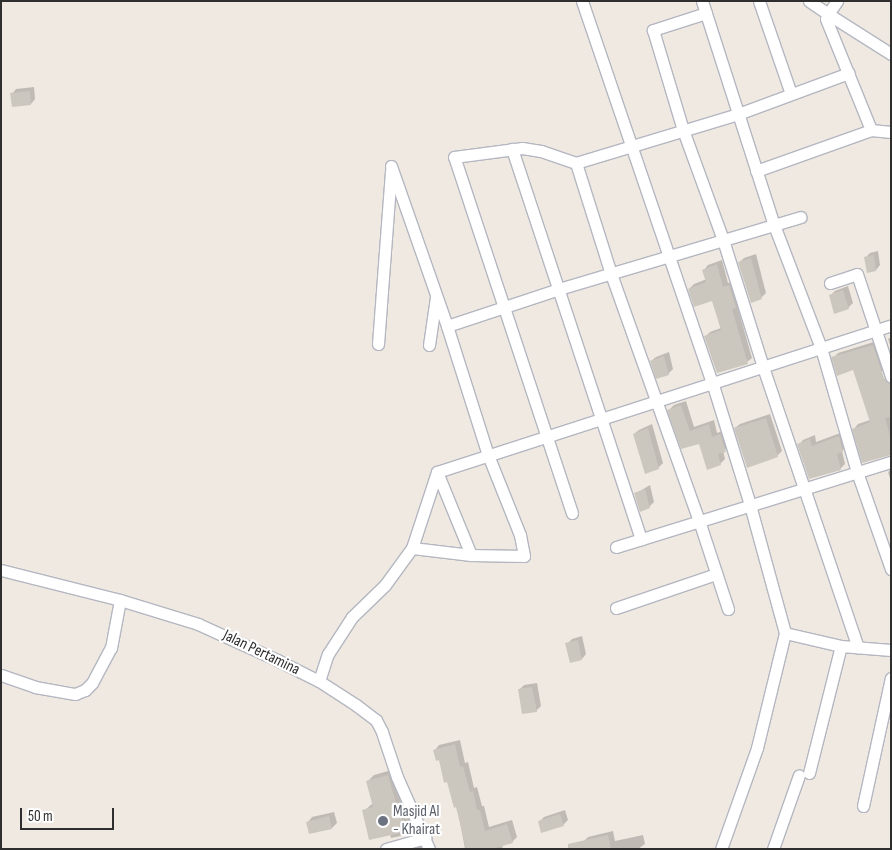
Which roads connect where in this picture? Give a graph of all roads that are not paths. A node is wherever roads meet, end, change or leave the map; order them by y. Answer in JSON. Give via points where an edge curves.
{"nodes":[{"id":1,"x":582,"y":1,"type":"edge"},
{"id":2,"x":702,"y":1,"type":"edge"},
{"id":3,"x":759,"y":1,"type":"edge"},
{"id":4,"x":809,"y":1,"type":"edge"},
{"id":5,"x":837,"y":1,"type":"edge"},
{"id":6,"x":706,"y":13,"type":"junction"},
{"id":7,"x":828,"y":14,"type":"junction"},
{"id":8,"x":891,"y":54,"type":"edge"},
{"id":9,"x":849,"y":73,"type":"junction"},
{"id":10,"x":791,"y":94,"type":"junction"},
{"id":11,"x":738,"y":114,"type":"junction"},
{"id":12,"x":683,"y":130,"type":"junction"},
{"id":13,"x":871,"y":130,"type":"junction"},
{"id":14,"x":891,"y":132,"type":"edge"},
{"id":15,"x":632,"y":146,"type":"junction"},
{"id":16,"x":512,"y":149,"type":"junction"},
{"id":17,"x":576,"y":163,"type":"junction"},
{"id":18,"x":756,"y":171,"type":"junction"},
{"id":19,"x":800,"y":217,"type":"dead end"},
{"id":20,"x":774,"y":225,"type":"junction"},
{"id":21,"x":723,"y":240,"type":"junction"},
{"id":22,"x":668,"y":256,"type":"junction"},
{"id":23,"x":611,"y":274,"type":"junction"},
{"id":24,"x":830,"y":283,"type":"dead end"},
{"id":25,"x":559,"y":289,"type":"junction"},
{"id":26,"x":436,"y":296,"type":"junction"},
{"id":27,"x":502,"y":307,"type":"junction"},
{"id":28,"x":891,"y":325,"type":"edge"},
{"id":29,"x":447,"y":326,"type":"junction"},
{"id":30,"x":876,"y":330,"type":"junction"},
{"id":31,"x":378,"y":344,"type":"dead end"},
{"id":32,"x":429,"y":345,"type":"dead end"},
{"id":33,"x":821,"y":348,"type":"junction"},
{"id":34,"x":763,"y":367,"type":"junction"},
{"id":35,"x":891,"y":376,"type":"edge"},
{"id":36,"x":712,"y":382,"type":"junction"},
{"id":37,"x":656,"y":401,"type":"junction"},
{"id":38,"x":601,"y":419,"type":"junction"},
{"id":39,"x":547,"y":436,"type":"junction"},
{"id":40,"x":488,"y":455,"type":"junction"},
{"id":41,"x":891,"y":462,"type":"edge"},
{"id":42,"x":437,"y":472,"type":"junction"},
{"id":43,"x":857,"y":472,"type":"junction"},
{"id":44,"x":804,"y":488,"type":"junction"},
{"id":45,"x":750,"y":505,"type":"junction"},
{"id":46,"x":572,"y":513,"type":"dead end"},
{"id":47,"x":699,"y":521,"type":"junction"},
{"id":48,"x":641,"y":539,"type":"junction"},
{"id":49,"x":616,"y":547,"type":"dead end"},
{"id":50,"x":412,"y":548,"type":"junction"},
{"id":51,"x":471,"y":555,"type":"junction"},
{"id":52,"x":891,"y":569,"type":"edge"},
{"id":53,"x":1,"y":570,"type":"edge"},
{"id":54,"x":716,"y":574,"type":"junction"},
{"id":55,"x":120,"y":600,"type":"junction"},
{"id":56,"x":616,"y":608,"type":"dead end"},
{"id":57,"x":728,"y":609,"type":"dead end"},
{"id":58,"x":785,"y":633,"type":"junction"},
{"id":59,"x":841,"y":646,"type":"junction"},
{"id":60,"x":858,"y":647,"type":"junction"},
{"id":61,"x":891,"y":650,"type":"edge"},
{"id":62,"x":1,"y":675,"type":"edge"},
{"id":63,"x":891,"y":678,"type":"edge"},
{"id":64,"x":319,"y":681,"type":"junction"},
{"id":65,"x":863,"y":806,"type":"dead end"},
{"id":66,"x":427,"y":843,"type":"edge"},
{"id":67,"x":386,"y":849,"type":"edge"},
{"id":68,"x":721,"y":849,"type":"edge"},
{"id":69,"x":773,"y":849,"type":"edge"}],
"edges":[{"from":1,"to":15,"type":"street"},
{"from":2,"to":6,"type":"street"},
{"from":3,"to":10,"type":"street"},
{"from":4,"to":7,"type":"street"},
{"from":5,"to":7,"type":"street"},
{"from":6,"to":11,"type":"street"},
{"from":6,"to":12,"type":"street","via":[[653,30]]},
{"from":7,"to":8,"type":"street"},
{"from":7,"to":9,"type":"street","via":[[826,19]]},
{"from":9,"to":10,"type":"street"},
{"from":9,"to":13,"type":"street"},
{"from":10,"to":11,"type":"street"},
{"from":11,"to":12,"type":"street"},
{"from":11,"to":18,"type":"street"},
{"from":12,"to":15,"type":"street"},
{"from":12,"to":21,"type":"street"},
{"from":13,"to":14,"type":"street"},
{"from":13,"to":18,"type":"street"},
{"from":15,"to":17,"type":"street"},
{"from":15,"to":22,"type":"street"},
{"from":16,"to":17,"type":"street","via":[[541,151]]},
{"from":16,"to":25,"type":"street"},
{"from":16,"to":27,"type":"street","via":[[454,157]]},
{"from":17,"to":23,"type":"street"},
{"from":18,"to":20,"type":"street"},
{"from":19,"to":20,"type":"street"},
{"from":20,"to":21,"type":"street"},
{"from":20,"to":33,"type":"street"},
{"from":21,"to":22,"type":"street"},
{"from":21,"to":34,"type":"street"},
{"from":22,"to":23,"type":"street"},
{"from":22,"to":36,"type":"street"},
{"from":23,"to":25,"type":"street"},
{"from":23,"to":37,"type":"street"},
{"from":24,"to":30,"type":"street","via":[[857,274]]},
{"from":25,"to":27,"type":"street"},
{"from":25,"to":38,"type":"street"},
{"from":26,"to":29,"type":"street"},
{"from":26,"to":31,"type":"street","via":[[391,166]]},
{"from":26,"to":32,"type":"street"},
{"from":27,"to":29,"type":"street"},
{"from":27,"to":39,"type":"street"},
{"from":28,"to":30,"type":"street"},
{"from":29,"to":40,"type":"street"},
{"from":30,"to":33,"type":"street"},
{"from":30,"to":35,"type":"street"},
{"from":33,"to":34,"type":"street"},
{"from":33,"to":43,"type":"street"},
{"from":34,"to":36,"type":"street"},
{"from":34,"to":44,"type":"street"},
{"from":36,"to":37,"type":"street"},
{"from":36,"to":45,"type":"street"},
{"from":37,"to":38,"type":"street"},
{"from":37,"to":47,"type":"street"},
{"from":38,"to":39,"type":"street"},
{"from":38,"to":48,"type":"street"},
{"from":39,"to":40,"type":"street"},
{"from":39,"to":46,"type":"street"},
{"from":40,"to":42,"type":"street"},
{"from":40,"to":51,"type":"street","via":[[520,535],[524,556]]},
{"from":41,"to":43,"type":"street"},
{"from":42,"to":50,"type":"street"},
{"from":42,"to":51,"type":"street"},
{"from":43,"to":44,"type":"street"},
{"from":43,"to":52,"type":"street"},
{"from":44,"to":45,"type":"street"},
{"from":44,"to":60,"type":"street"},
{"from":45,"to":47,"type":"street"},
{"from":45,"to":58,"type":"street"},
{"from":47,"to":48,"type":"street"},
{"from":47,"to":54,"type":"street"},
{"from":48,"to":49,"type":"street"},
{"from":50,"to":51,"type":"street"},
{"from":50,"to":64,"type":"street","via":[[385,585],[352,617],[328,654]]},
{"from":53,"to":55,"type":"street","name":"Jalan Pertamina"},
{"from":54,"to":56,"type":"street"},
{"from":54,"to":57,"type":"street"},
{"from":55,"to":62,"type":"street","via":[[111,648],[85,690],[75,694],[35,687]]},
{"from":55,"to":64,"type":"street","name":"Jalan Pertamina","via":[[198,624]]},
{"from":58,"to":59,"type":"street"},
{"from":58,"to":68,"type":"street","via":[[757,748]]},
{"from":59,"to":60,"type":"street"},
{"from":59,"to":69,"type":"street","via":[[804,774]]},
{"from":60,"to":61,"type":"street"},
{"from":63,"to":65,"type":"street"},
{"from":64,"to":66,"type":"street","name":"Jalan Pertamina","via":[[376,720]]},
{"from":66,"to":67,"type":"street"}]}
